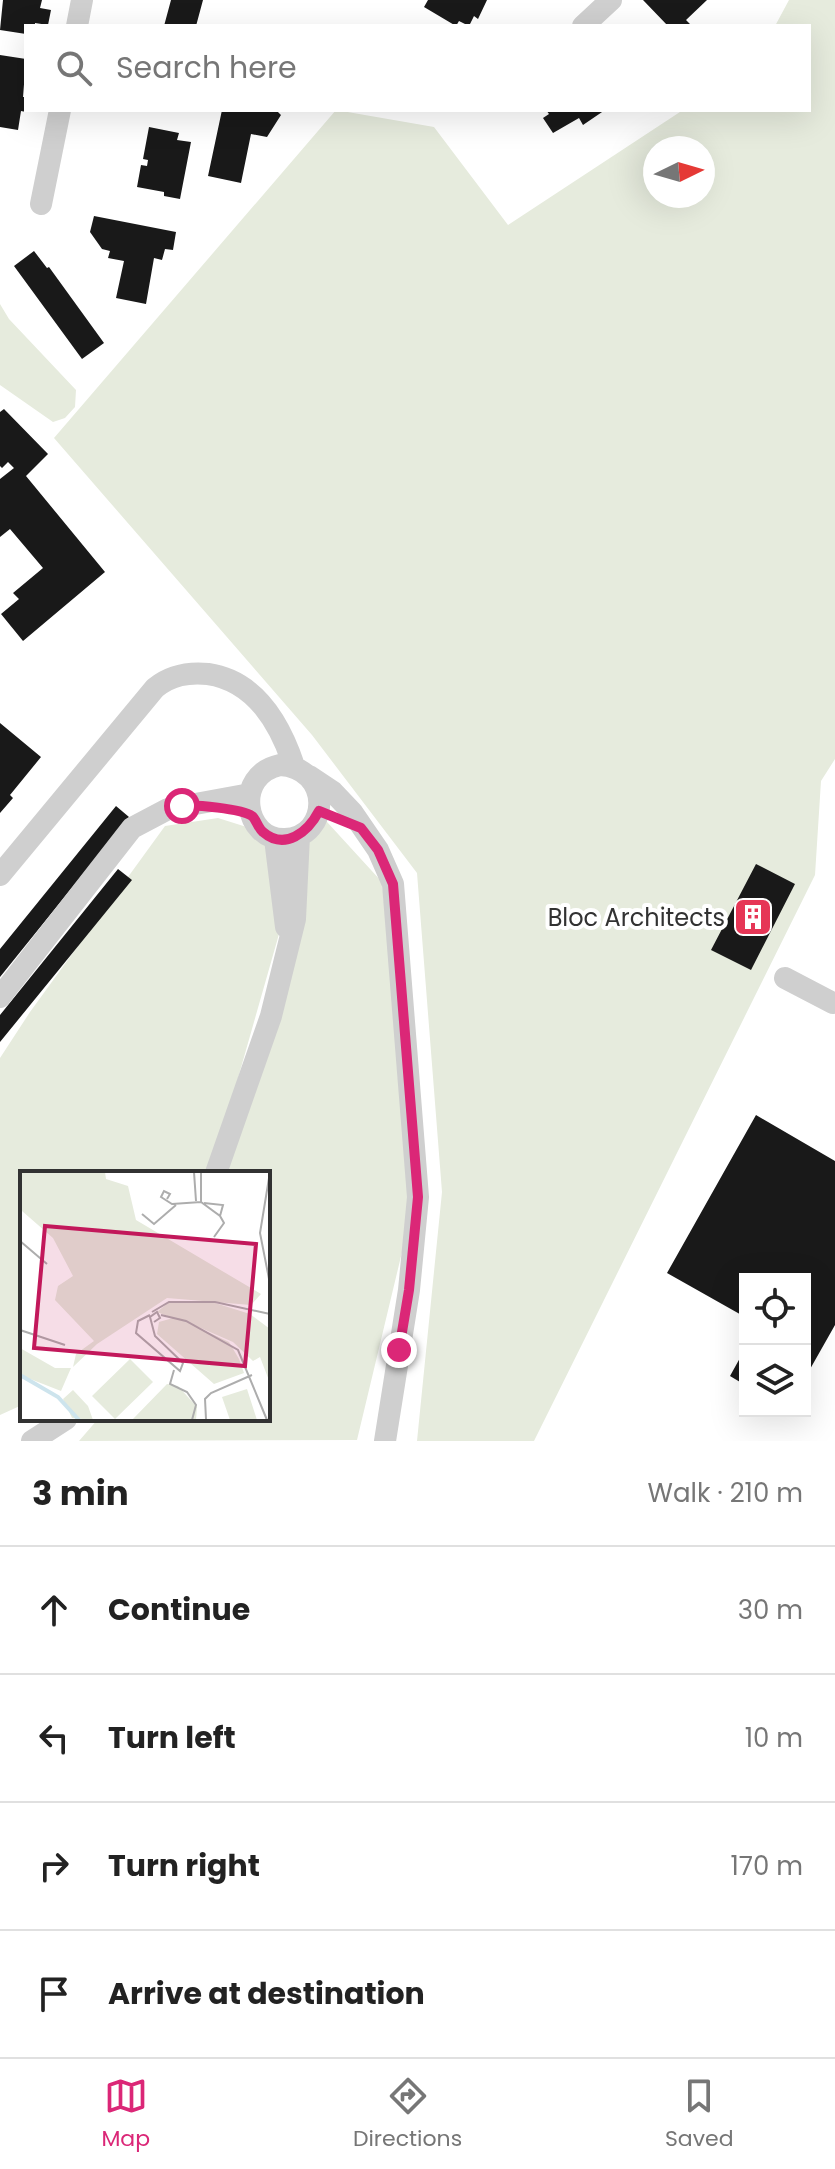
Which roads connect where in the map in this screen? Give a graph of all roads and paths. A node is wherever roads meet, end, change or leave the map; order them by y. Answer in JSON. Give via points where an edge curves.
{"nodes":[{"id":1,"x":82,"y":0,"type":"edge"},
{"id":2,"x":611,"y":0,"type":"edge"},
{"id":3,"x":77,"y":24,"type":"edge"},
{"id":4,"x":585,"y":24,"type":"edge"},
{"id":5,"x":60,"y":112,"type":"edge"},
{"id":6,"x":41,"y":204,"type":"dead end"},
{"id":7,"x":302,"y":771,"type":"junction"},
{"id":8,"x":251,"y":805,"type":"junction"},
{"id":9,"x":319,"y":811,"type":"junction"},
{"id":10,"x":361,"y":828,"type":"junction"},
{"id":11,"x":299,"y":836,"type":"junction"},
{"id":12,"x":275,"y":839,"type":"junction"},
{"id":13,"x":0,"y":875,"type":"edge"},
{"id":14,"x":288,"y":940,"type":"junction"},
{"id":15,"x":785,"y":978,"type":"dead end"},
{"id":16,"x":0,"y":997,"type":"edge"},
{"id":17,"x":833,"y":1003,"type":"dead end"},
{"id":18,"x":217,"y":1171,"type":"edge"},
{"id":19,"x":63,"y":1421,"type":"edge"},
{"id":20,"x":32,"y":1441,"type":"edge"},
{"id":21,"x":385,"y":1441,"type":"edge"}],
"edges":[{"from":1,"to":3,"type":"street"},
{"from":2,"to":4,"type":"street"},
{"from":5,"to":6,"type":"street"},
{"from":7,"to":8,"type":"street","via":[[280,765],[264,770],[257,775]]},
{"from":7,"to":9,"type":"street","via":[[317,786]]},
{"from":7,"to":10,"type":"street","via":[[342,800]]},
{"from":7,"to":13,"type":"street","via":[[265,707],[245,688],[218,676],[173,677],[155,688]]},
{"from":8,"to":12,"type":"street","via":[[260,829]]},
{"from":8,"to":16,"type":"street","via":[[199,803],[168,809],[132,828]]},
{"from":9,"to":10,"type":"street"},
{"from":9,"to":11,"type":"street"},
{"from":10,"to":21,"type":"street","via":[[393,884],[418,1197]]},
{"from":11,"to":12,"type":"street"},
{"from":11,"to":14,"type":"street","via":[[297,899]]},
{"from":12,"to":14,"type":"street"},
{"from":14,"to":18,"type":"street","via":[[271,1016]]},
{"from":15,"to":17,"type":"street"},
{"from":19,"to":20,"type":"street"}]}
